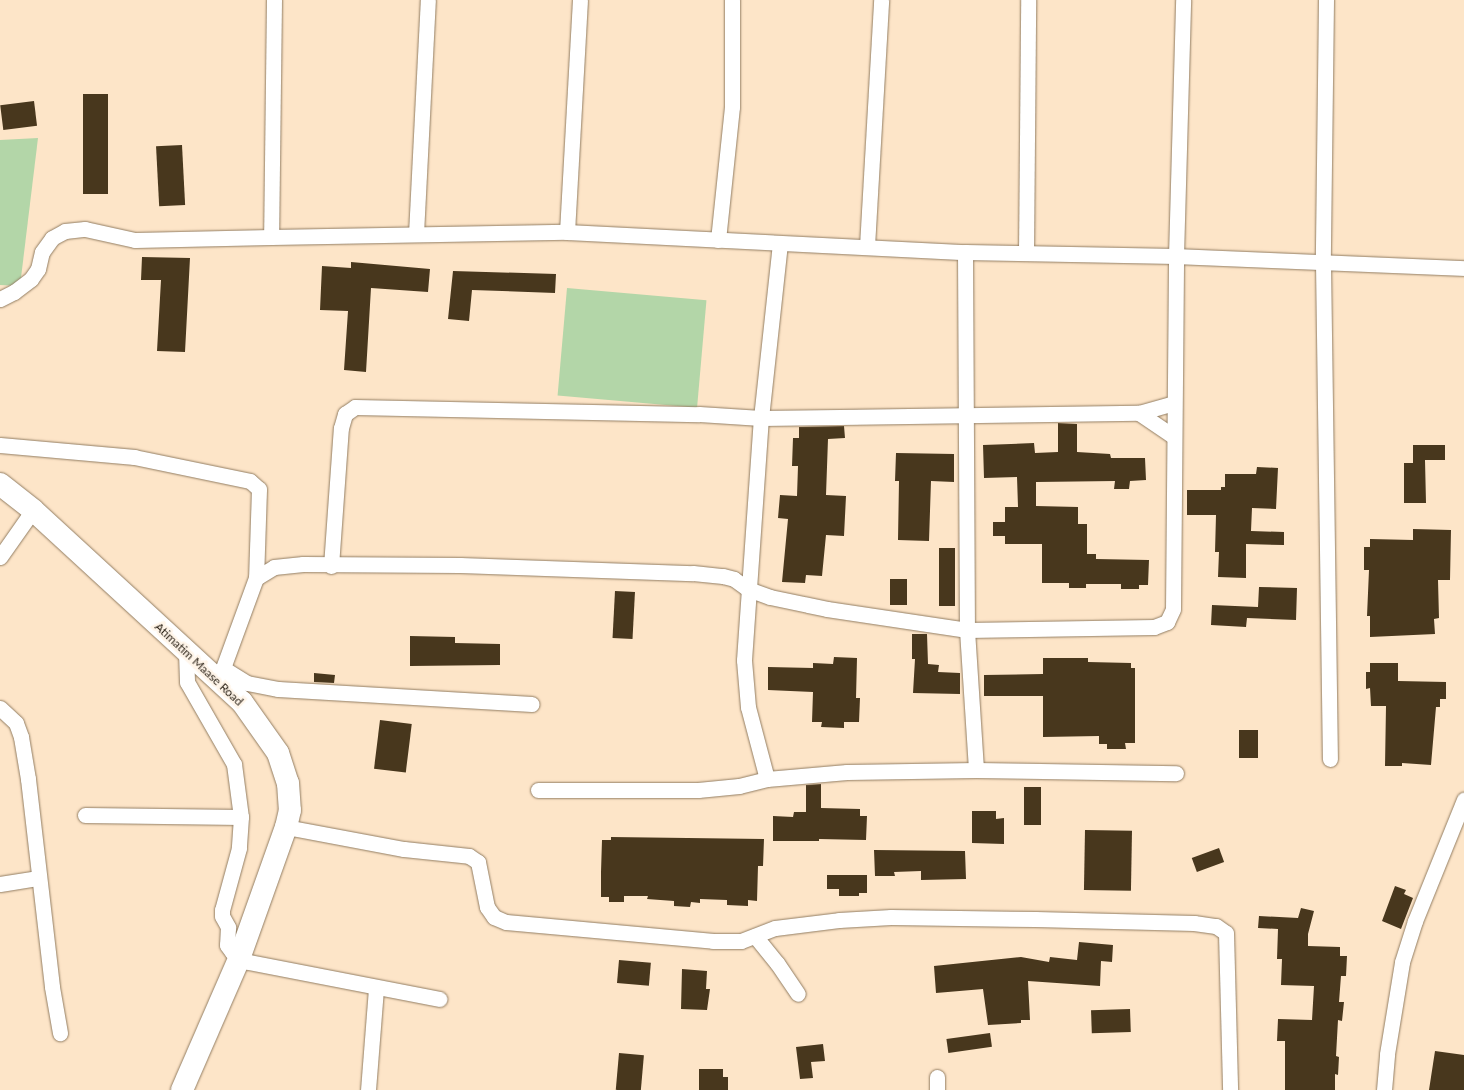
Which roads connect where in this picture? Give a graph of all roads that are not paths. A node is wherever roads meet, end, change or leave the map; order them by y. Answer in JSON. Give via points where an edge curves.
{"nodes":[{"id":1,"x":274,"y":0,"type":"edge"},
{"id":2,"x":428,"y":0,"type":"edge"},
{"id":3,"x":580,"y":0,"type":"edge"},
{"id":4,"x":732,"y":0,"type":"edge"},
{"id":5,"x":881,"y":0,"type":"edge"},
{"id":6,"x":1028,"y":0,"type":"edge"},
{"id":7,"x":1184,"y":0,"type":"edge"},
{"id":8,"x":1326,"y":0,"type":"edge"},
{"id":9,"x":567,"y":232,"type":"junction"},
{"id":10,"x":416,"y":234,"type":"junction"},
{"id":11,"x":271,"y":237,"type":"junction"},
{"id":12,"x":718,"y":240,"type":"junction"},
{"id":13,"x":780,"y":244,"type":"junction"},
{"id":14,"x":867,"y":246,"type":"junction"},
{"id":15,"x":965,"y":252,"type":"junction"},
{"id":16,"x":1026,"y":253,"type":"junction"},
{"id":17,"x":1176,"y":256,"type":"junction"},
{"id":18,"x":1323,"y":262,"type":"junction"},
{"id":19,"x":1464,"y":268,"type":"edge"},
{"id":20,"x":0,"y":299,"type":"edge"},
{"id":21,"x":1173,"y":403,"type":"junction"},
{"id":22,"x":1139,"y":413,"type":"junction"},
{"id":23,"x":964,"y":416,"type":"junction"},
{"id":24,"x":761,"y":418,"type":"junction"},
{"id":25,"x":1173,"y":436,"type":"junction"},
{"id":26,"x":0,"y":445,"type":"edge"},
{"id":27,"x":0,"y":484,"type":"edge"},
{"id":28,"x":33,"y":510,"type":"junction"},
{"id":29,"x":0,"y":556,"type":"edge"},
{"id":30,"x":332,"y":566,"type":"junction"},
{"id":31,"x":256,"y":578,"type":"junction"},
{"id":32,"x":748,"y":589,"type":"junction"},
{"id":33,"x":967,"y":630,"type":"junction"},
{"id":34,"x":186,"y":652,"type":"junction"},
{"id":35,"x":222,"y":676,"type":"junction"},
{"id":36,"x":532,"y":704,"type":"dead end"},
{"id":37,"x":0,"y":708,"type":"edge"},
{"id":38,"x":1330,"y":760,"type":"dead end"},
{"id":39,"x":976,"y":770,"type":"junction"},
{"id":40,"x":1176,"y":773,"type":"dead end"},
{"id":41,"x":767,"y":779,"type":"junction"},
{"id":42,"x":538,"y":790,"type":"dead end"},
{"id":43,"x":1464,"y":800,"type":"edge"},
{"id":44,"x":85,"y":815,"type":"dead end"},
{"id":45,"x":242,"y":817,"type":"junction"},
{"id":46,"x":286,"y":827,"type":"junction"},
{"id":47,"x":40,"y":878,"type":"junction"},
{"id":48,"x":0,"y":884,"type":"edge"},
{"id":49,"x":755,"y":936,"type":"junction"},
{"id":50,"x":240,"y":959,"type":"junction"},
{"id":51,"x":376,"y":988,"type":"junction"},
{"id":52,"x":798,"y":994,"type":"dead end"},
{"id":53,"x":439,"y":999,"type":"dead end"},
{"id":54,"x":60,"y":1033,"type":"dead end"},
{"id":55,"x":182,"y":1090,"type":"edge"},
{"id":56,"x":368,"y":1090,"type":"edge"},
{"id":57,"x":1230,"y":1090,"type":"edge"},
{"id":58,"x":1384,"y":1090,"type":"edge"}],
"edges":[{"from":1,"to":11,"type":"street"},
{"from":2,"to":10,"type":"street"},
{"from":3,"to":9,"type":"street"},
{"from":4,"to":12,"type":"street","via":[[732,107]]},
{"from":5,"to":14,"type":"street"},
{"from":6,"to":16,"type":"street"},
{"from":7,"to":17,"type":"street"},
{"from":8,"to":18,"type":"street"},
{"from":9,"to":10,"type":"street"},
{"from":9,"to":12,"type":"street"},
{"from":10,"to":11,"type":"street"},
{"from":11,"to":20,"type":"street","via":[[135,240],[85,229],[65,231],[52,238],[42,252],[38,270],[31,279]]},
{"from":12,"to":13,"type":"street"},
{"from":13,"to":14,"type":"street"},
{"from":13,"to":24,"type":"street"},
{"from":14,"to":15,"type":"street"},
{"from":15,"to":16,"type":"street"},
{"from":15,"to":23,"type":"street"},
{"from":16,"to":17,"type":"street"},
{"from":17,"to":18,"type":"street"},
{"from":17,"to":21,"type":"street"},
{"from":18,"to":19,"type":"street"},
{"from":18,"to":38,"type":"street"},
{"from":21,"to":22,"type":"street"},
{"from":21,"to":25,"type":"street"},
{"from":22,"to":23,"type":"street"},
{"from":22,"to":25,"type":"street"},
{"from":23,"to":24,"type":"street"},
{"from":23,"to":33,"type":"street"},
{"from":24,"to":30,"type":"street","via":[[355,407],[345,414],[341,428]]},
{"from":24,"to":32,"type":"street"},
{"from":25,"to":33,"type":"street","via":[[1173,608],[1167,622],[1154,627]]},
{"from":26,"to":31,"type":"street","via":[[134,457],[250,481],[259,489]]},
{"from":27,"to":28,"type":"main road","name":"Atimatim Maase Road"},
{"from":28,"to":29,"type":"street"},
{"from":28,"to":34,"type":"main road","name":"Atimatim Maase Road"},
{"from":30,"to":31,"type":"street","via":[[274,567]]},
{"from":30,"to":32,"type":"street","via":[[460,565],[694,573],[734,579]]},
{"from":31,"to":35,"type":"street"},
{"from":32,"to":33,"type":"street","via":[[827,609]]},
{"from":32,"to":41,"type":"street","via":[[744,660],[746,693]]},
{"from":33,"to":39,"type":"street"},
{"from":34,"to":35,"type":"main road","name":"Atimatim Maase Road"},
{"from":34,"to":45,"type":"street","via":[[187,682],[234,764]]},
{"from":35,"to":36,"type":"street","via":[[278,689]]},
{"from":35,"to":46,"type":"main road","name":"Atimatim Maase Road","via":[[278,752],[288,783],[290,810]]},
{"from":37,"to":47,"type":"street","via":[[16,723],[20,737]]},
{"from":39,"to":40,"type":"street"},
{"from":39,"to":41,"type":"street","via":[[847,772]]},
{"from":41,"to":42,"type":"street","via":[[739,786],[698,790]]},
{"from":43,"to":58,"type":"street","via":[[1402,962]]},
{"from":44,"to":45,"type":"street"},
{"from":45,"to":50,"type":"street","via":[[239,848],[222,910],[228,927],[227,945]]},
{"from":46,"to":49,"type":"street","via":[[404,849],[469,856],[478,862],[487,907],[494,918],[506,922],[713,941],[741,941]]},
{"from":46,"to":50,"type":"main road","name":"Atimatim Maase Road"},
{"from":47,"to":48,"type":"street"},
{"from":47,"to":54,"type":"street"},
{"from":49,"to":52,"type":"street"},
{"from":49,"to":57,"type":"street","via":[[775,928],[891,917],[1216,926],[1226,934]]},
{"from":50,"to":51,"type":"street"},
{"from":50,"to":55,"type":"main road","name":"Atimatim Maase Road"},
{"from":51,"to":53,"type":"street"},
{"from":51,"to":56,"type":"street"}]}
